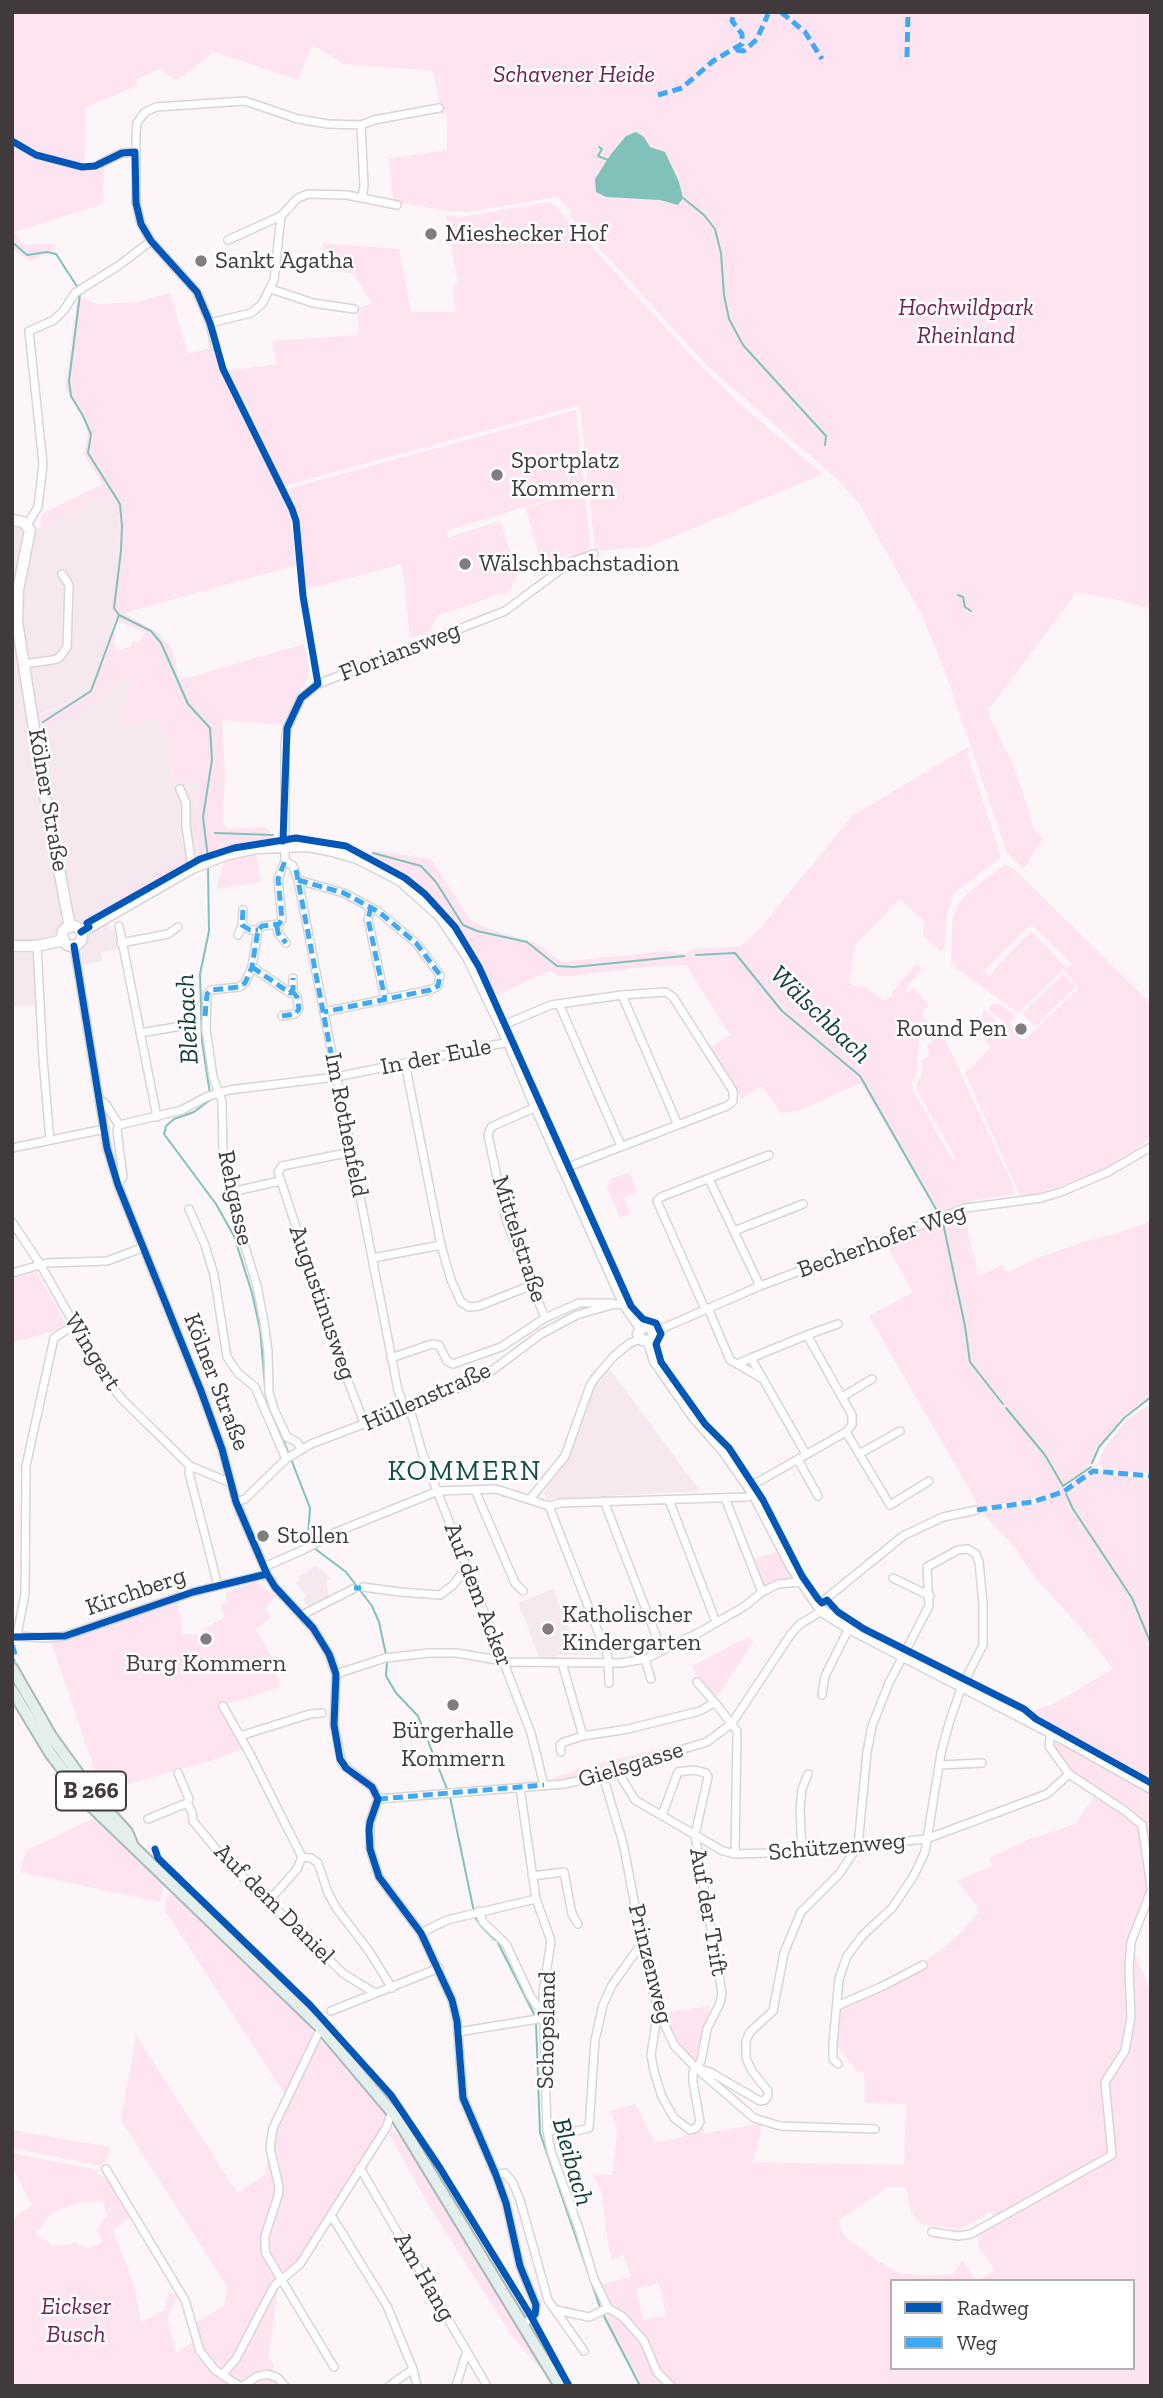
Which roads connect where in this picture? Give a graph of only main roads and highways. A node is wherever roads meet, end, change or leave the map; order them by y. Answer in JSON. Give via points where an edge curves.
{"nodes":[{"id":1,"x":12,"y":1668,"type":"edge"},
{"id":2,"x":12,"y":1690,"type":"edge"},
{"id":3,"x":132,"y":1844,"type":"junction"},
{"id":4,"x":560,"y":2386,"type":"edge"}],
"edges":[{"from":1,"to":3,"type":"main road","number":"B 266","via":[[51,1736]]},
{"from":2,"to":3,"type":"main road","number":"B 266","via":[[71,1783]]},
{"from":3,"to":4,"type":"main road","number":"B 266","via":[[321,2028],[392,2112]]}]}
